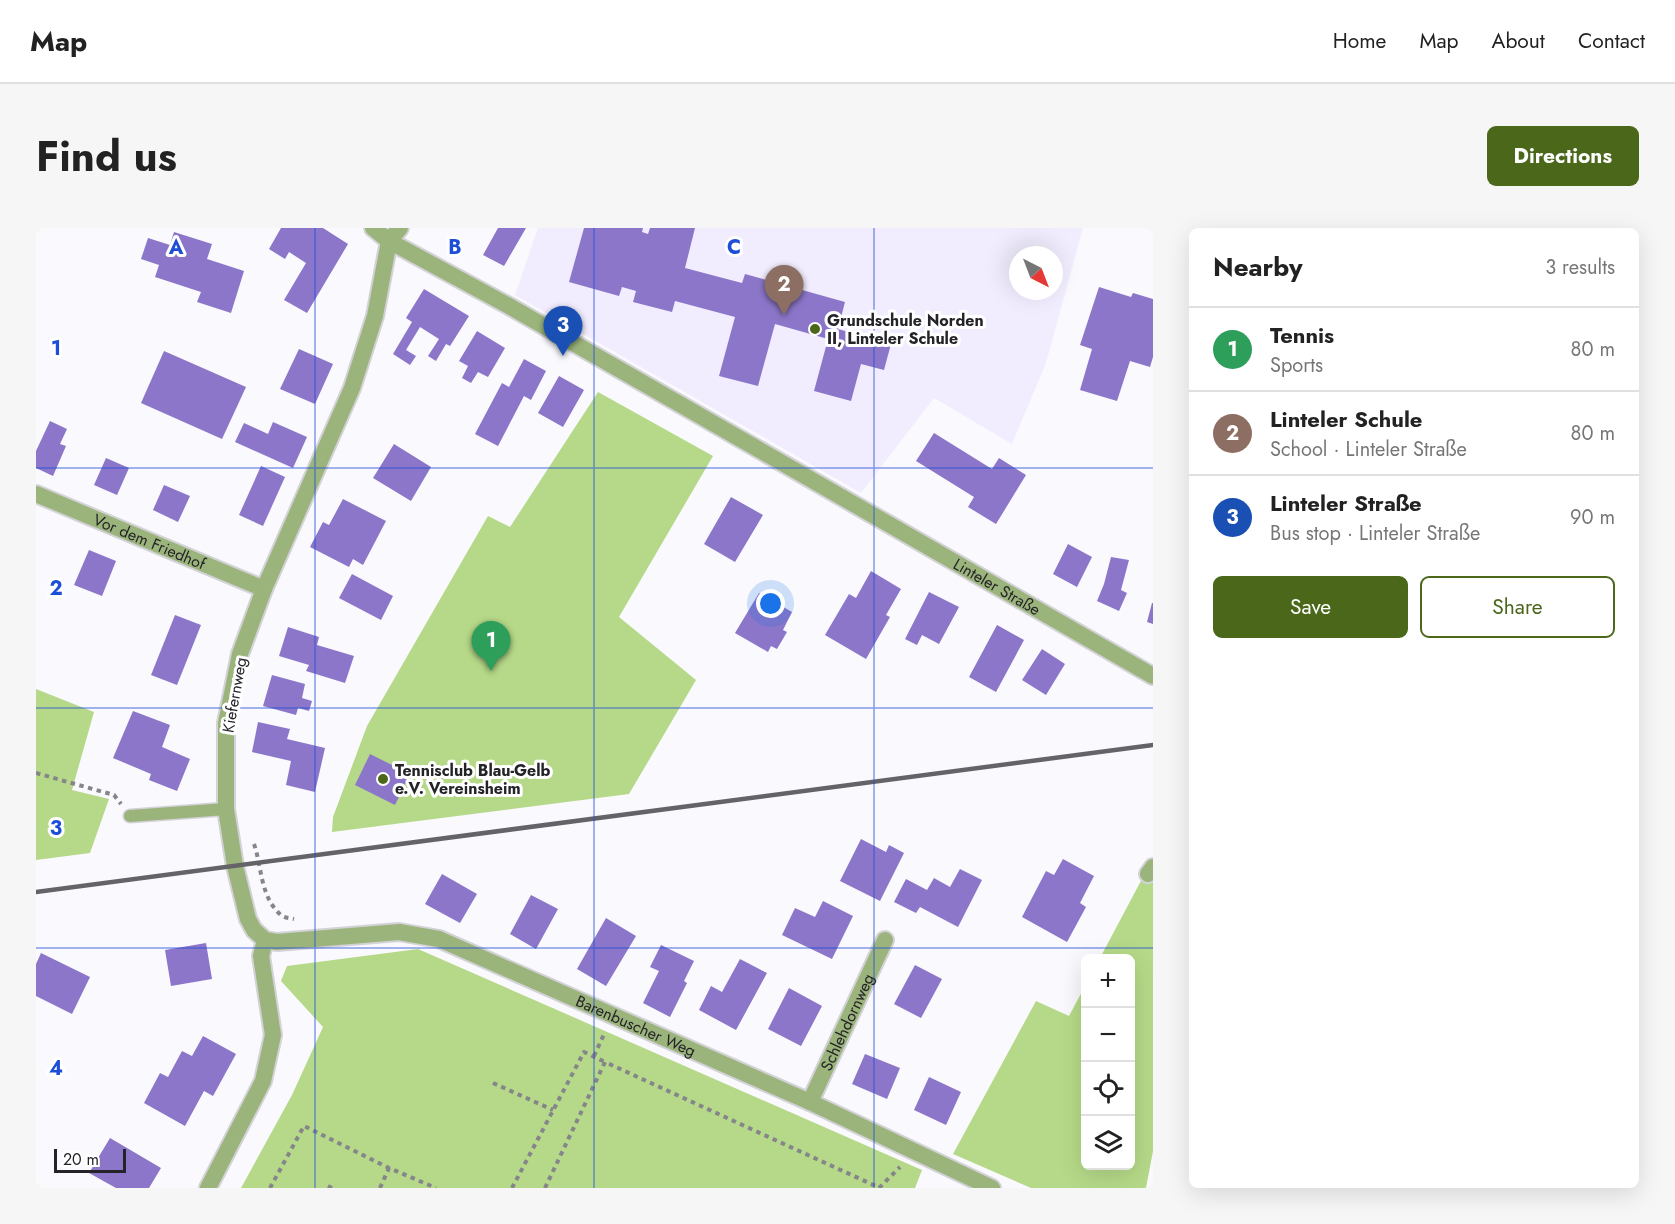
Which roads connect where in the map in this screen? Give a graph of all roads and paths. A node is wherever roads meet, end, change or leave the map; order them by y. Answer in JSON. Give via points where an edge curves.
{"nodes":[{"id":1,"x":373,"y":228,"type":"edge"},
{"id":2,"x":394,"y":235,"type":"edge"},
{"id":3,"x":36,"y":494,"type":"edge"},
{"id":4,"x":264,"y":589,"type":"junction"},
{"id":5,"x":1153,"y":676,"type":"edge"},
{"id":6,"x":36,"y":773,"type":"edge"},
{"id":7,"x":226,"y":809,"type":"junction"},
{"id":8,"x":130,"y":816,"type":"joint"},
{"id":9,"x":251,"y":837,"type":"dead end"},
{"id":10,"x":324,"y":938,"type":"junction"},
{"id":11,"x":265,"y":940,"type":"junction"},
{"id":12,"x":885,"y":940,"type":"dead end"},
{"id":13,"x":612,"y":1016,"type":"junction"},
{"id":14,"x":594,"y":1056,"type":"junction"},
{"id":15,"x":605,"y":1062,"type":"junction"},
{"id":16,"x":493,"y":1083,"type":"dead end"},
{"id":17,"x":810,"y":1102,"type":"junction"},
{"id":18,"x":553,"y":1110,"type":"junction"},
{"id":19,"x":910,"y":1149,"type":"junction"},
{"id":20,"x":389,"y":1168,"type":"junction"},
{"id":21,"x":208,"y":1188,"type":"edge"},
{"id":22,"x":270,"y":1188,"type":"edge"},
{"id":23,"x":380,"y":1188,"type":"edge"},
{"id":24,"x":436,"y":1188,"type":"edge"},
{"id":25,"x":512,"y":1188,"type":"edge"},
{"id":26,"x":545,"y":1188,"type":"edge"},
{"id":27,"x":992,"y":1188,"type":"edge"}],
"edges":[{"from":1,"to":2,"type":"street","name":"Linteler Straße"},
{"from":2,"to":4,"type":"street","name":"Kiefernweg","via":[[375,316],[352,388]]},
{"from":2,"to":5,"type":"street","name":"Linteler Straße","via":[[509,306]]},
{"from":3,"to":4,"type":"street","name":"Vor dem Friedhof"},
{"from":4,"to":7,"type":"street","name":"Kiefernweg","via":[[240,654],[226,723]]},
{"from":6,"to":8,"type":"path","via":[[114,795]]},
{"from":7,"to":8,"type":"lane"},
{"from":7,"to":11,"type":"street","name":"Kiefernweg","via":[[248,919]]},
{"from":9,"to":10,"type":"path","via":[[263,886],[272,904],[282,916],[309,923]]},
{"from":10,"to":11,"type":"street","name":"Barenbuscher Weg"},
{"from":10,"to":13,"type":"street","name":"Barenbuscher Weg","via":[[399,932],[439,939]]},
{"from":11,"to":21,"type":"street","via":[[261,956],[273,1035],[264,1081]]},
{"from":12,"to":17,"type":"street","name":"Schlehdornweg"},
{"from":13,"to":14,"type":"path"},
{"from":13,"to":17,"type":"street","name":"Barenbuscher Weg"},
{"from":14,"to":15,"type":"path"},
{"from":14,"to":18,"type":"path","via":[[584,1052]]},
{"from":15,"to":19,"type":"path","via":[[879,1188],[901,1167]]},
{"from":15,"to":26,"type":"path"},
{"from":16,"to":18,"type":"path"},
{"from":17,"to":19,"type":"street","name":"Barenbuscher Weg"},
{"from":18,"to":25,"type":"path"},
{"from":19,"to":27,"type":"street","name":"Barenbuscher Weg"},
{"from":20,"to":22,"type":"path","via":[[304,1126]]},
{"from":20,"to":23,"type":"path"},
{"from":20,"to":24,"type":"path"}]}
